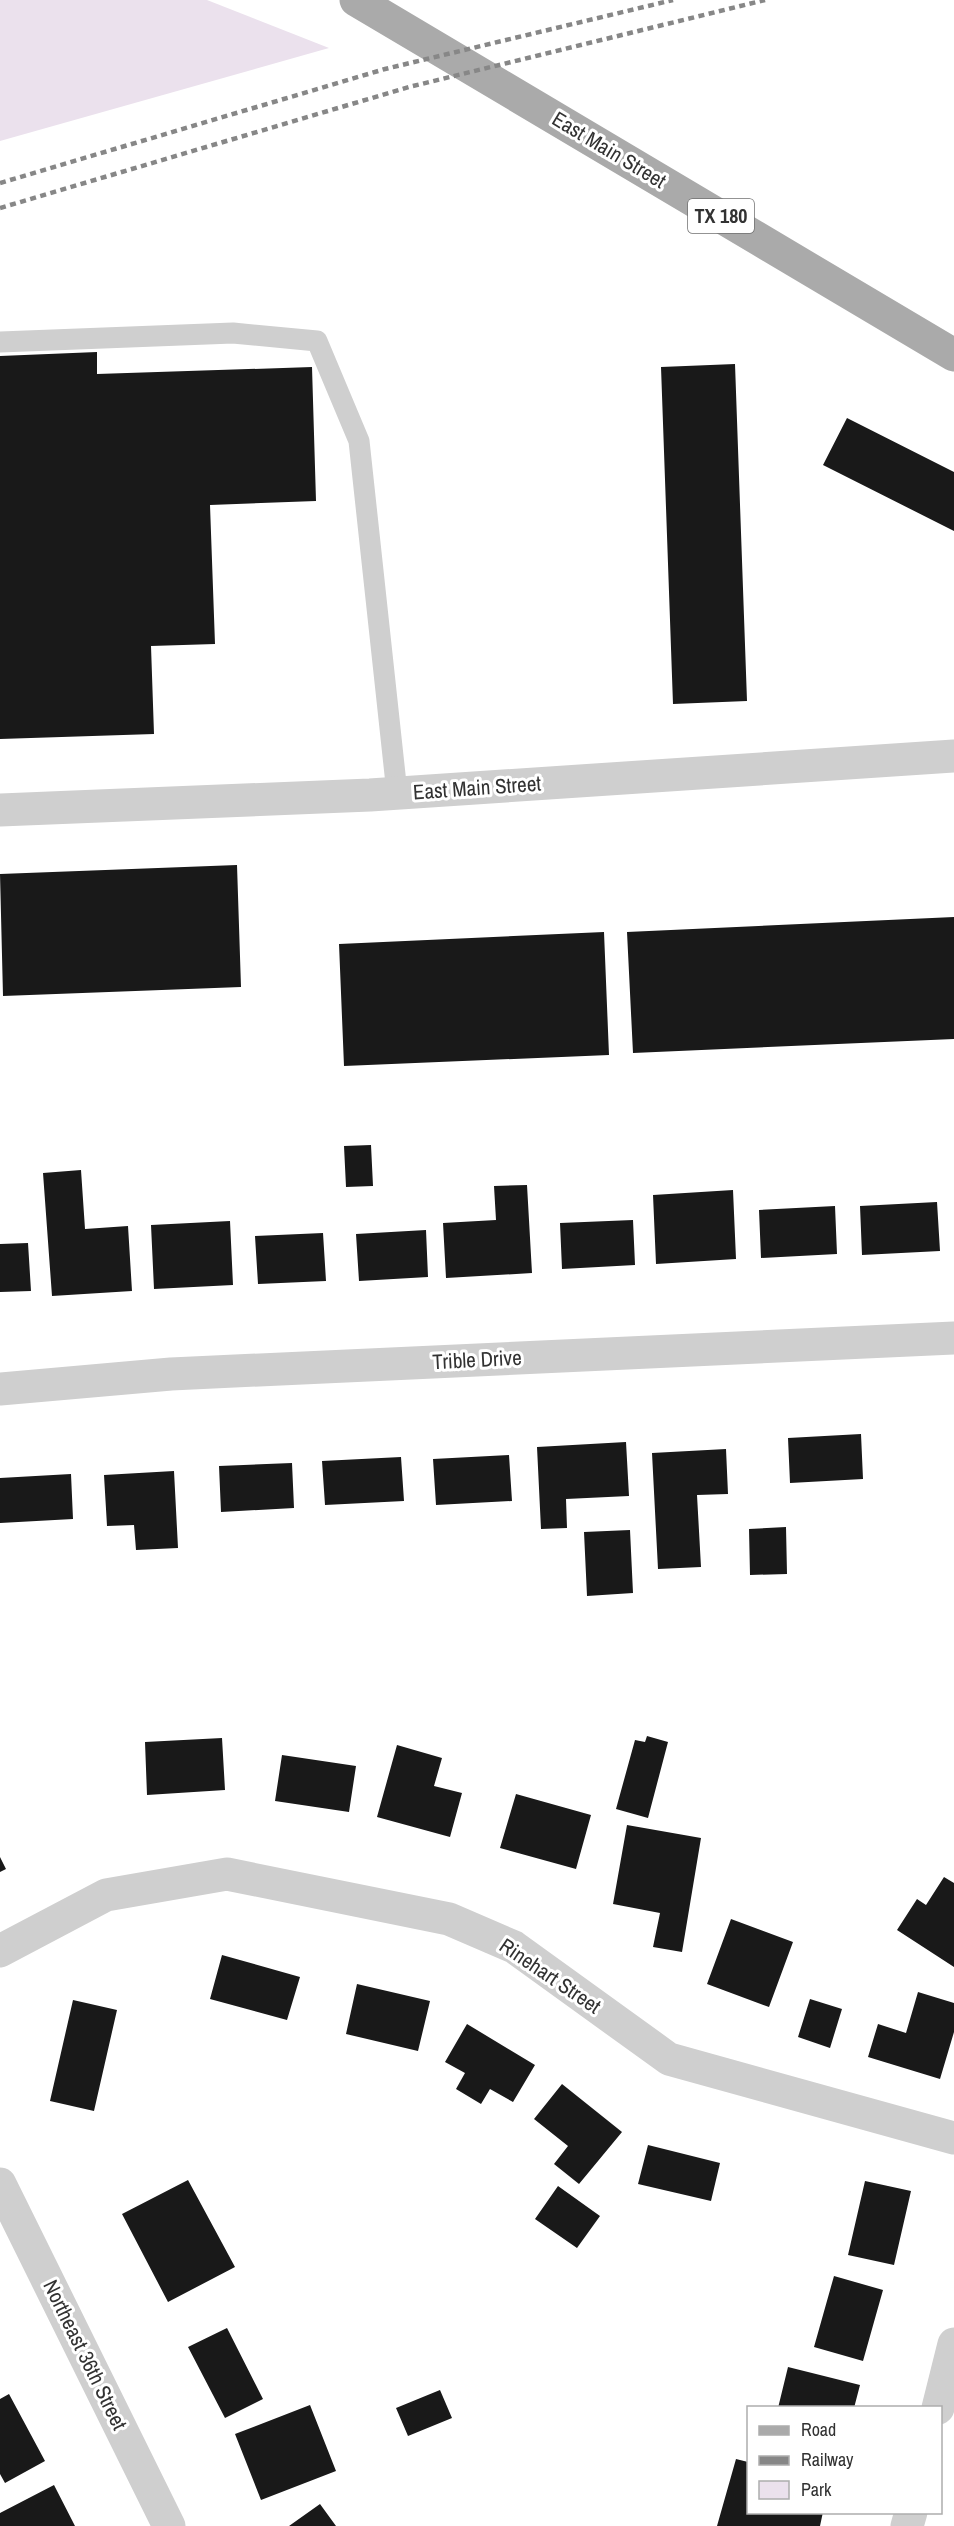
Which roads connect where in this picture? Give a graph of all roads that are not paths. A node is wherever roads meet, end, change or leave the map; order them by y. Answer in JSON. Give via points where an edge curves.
{"nodes":[{"id":1,"x":356,"y":0,"type":"edge"},
{"id":2,"x":0,"y":342,"type":"edge"},
{"id":3,"x":954,"y":355,"type":"edge"},
{"id":4,"x":954,"y":756,"type":"edge"},
{"id":5,"x":397,"y":793,"type":"junction"},
{"id":6,"x":0,"y":810,"type":"edge"},
{"id":7,"x":954,"y":1338,"type":"edge"},
{"id":8,"x":0,"y":1389,"type":"edge"},
{"id":9,"x":0,"y":1951,"type":"edge"},
{"id":10,"x":954,"y":2138,"type":"edge"},
{"id":11,"x":0,"y":2184,"type":"edge"},
{"id":12,"x":954,"y":2344,"type":"edge"},
{"id":13,"x":938,"y":2406,"type":"edge"},
{"id":14,"x":169,"y":2526,"type":"edge"}],
"edges":[{"from":1,"to":3,"type":"main road","name":"East Main Street","number":"TX 180"},
{"from":2,"to":5,"type":"lane","via":[[233,333],[317,341],[359,441]]},
{"from":4,"to":5,"type":"street","name":"East Main Street"},
{"from":5,"to":6,"type":"street","name":"East Main Street"},
{"from":7,"to":8,"type":"street","name":"Trible Drive","via":[[171,1374]]},
{"from":9,"to":10,"type":"street","name":"Rinehart Street","via":[[106,1895],[226,1874],[238,1876],[449,1919],[514,1947],[669,2059]]},
{"from":11,"to":14,"type":"street","name":"Northeast 36th Street"},
{"from":12,"to":13,"type":"street"}]}
